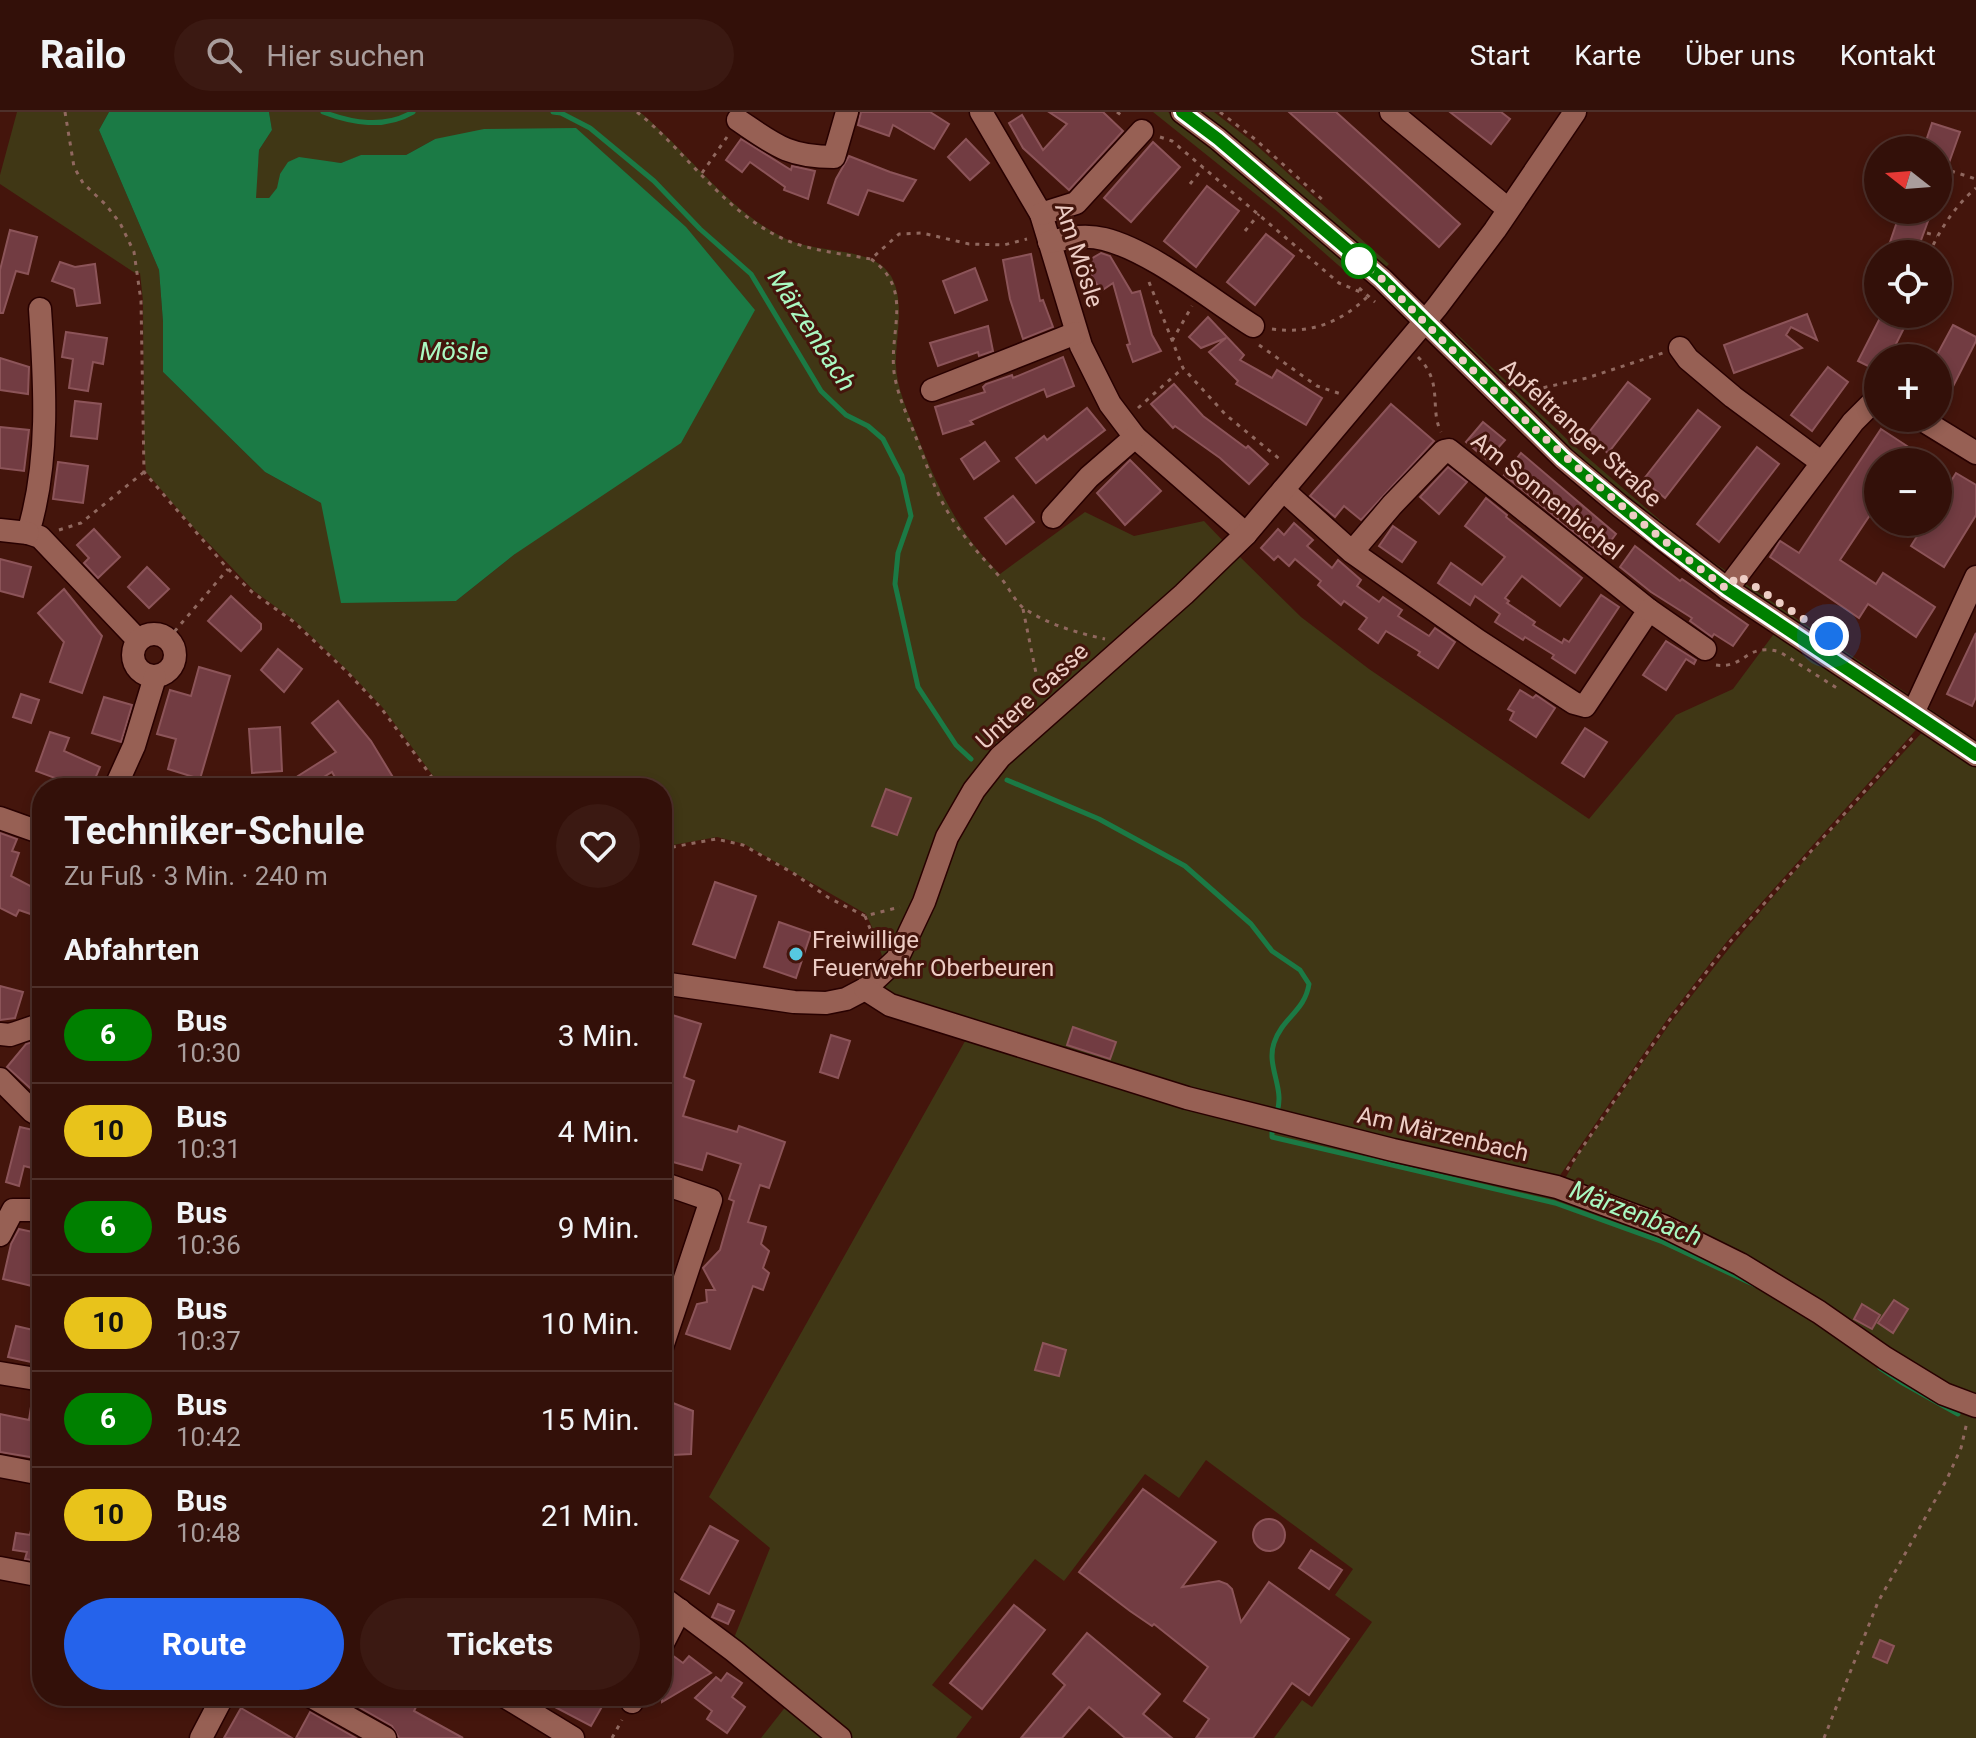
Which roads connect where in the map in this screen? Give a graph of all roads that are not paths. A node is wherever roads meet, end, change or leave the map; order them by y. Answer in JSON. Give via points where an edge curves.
{"nodes":[{"id":1,"x":847,"y":112,"type":"edge"},
{"id":2,"x":981,"y":112,"type":"edge"},
{"id":3,"x":1182,"y":112,"type":"edge"},
{"id":4,"x":1391,"y":112,"type":"edge"},
{"id":5,"x":1575,"y":112,"type":"edge"},
{"id":6,"x":738,"y":120,"type":"road end"},
{"id":7,"x":1142,"y":131,"type":"road end"},
{"id":8,"x":1508,"y":209,"type":"junction"},
{"id":9,"x":1046,"y":230,"type":"junction"},
{"id":10,"x":40,"y":309,"type":"dead end"},
{"id":11,"x":1424,"y":323,"type":"junction"},
{"id":12,"x":1253,"y":326,"type":"road end"},
{"id":13,"x":1076,"y":333,"type":"junction"},
{"id":14,"x":1680,"y":348,"type":"road end"},
{"id":15,"x":932,"y":390,"type":"dead end"},
{"id":16,"x":1864,"y":411,"type":"edge"},
{"id":17,"x":1129,"y":430,"type":"junction"},
{"id":18,"x":1942,"y":432,"type":"edge"},
{"id":19,"x":1976,"y":453,"type":"edge"},
{"id":20,"x":1821,"y":462,"type":"junction"},
{"id":21,"x":1291,"y":481,"type":"junction"},
{"id":22,"x":1053,"y":517,"type":"dead end"},
{"id":23,"x":0,"y":530,"type":"edge"},
{"id":24,"x":1246,"y":534,"type":"junction"},
{"id":25,"x":34,"y":535,"type":"junction"},
{"id":26,"x":1352,"y":552,"type":"junction"},
{"id":27,"x":1976,"y":577,"type":"edge"},
{"id":28,"x":1727,"y":589,"type":"junction"},
{"id":29,"x":1649,"y":610,"type":"junction"},
{"id":30,"x":138,"y":640,"type":"junction"},
{"id":31,"x":1705,"y":649,"type":"road end"},
{"id":32,"x":155,"y":677,"type":"junction"},
{"id":33,"x":1921,"y":716,"type":"junction"},
{"id":34,"x":1976,"y":755,"type":"edge"},
{"id":35,"x":120,"y":778,"type":"edge"},
{"id":36,"x":0,"y":818,"type":"edge"},
{"id":37,"x":32,"y":829,"type":"edge"},
{"id":38,"x":672,"y":984,"type":"edge"},
{"id":39,"x":865,"y":989,"type":"junction"},
{"id":40,"x":32,"y":1027,"type":"edge"},
{"id":41,"x":0,"y":1034,"type":"edge"},
{"id":42,"x":0,"y":1079,"type":"edge"},
{"id":43,"x":32,"y":1111,"type":"edge"},
{"id":44,"x":672,"y":1186,"type":"edge"},
{"id":45,"x":32,"y":1210,"type":"edge"},
{"id":46,"x":0,"y":1235,"type":"edge"},
{"id":47,"x":672,"y":1317,"type":"edge"},
{"id":48,"x":0,"y":1373,"type":"edge"},
{"id":49,"x":32,"y":1378,"type":"edge"},
{"id":50,"x":1974,"y":1406,"type":"edge"},
{"id":51,"x":0,"y":1466,"type":"edge"},
{"id":52,"x":32,"y":1472,"type":"edge"},
{"id":53,"x":0,"y":1568,"type":"edge"},
{"id":54,"x":32,"y":1574,"type":"edge"},
{"id":55,"x":672,"y":1604,"type":"edge"},
{"id":56,"x":218,"y":1706,"type":"edge"},
{"id":57,"x":328,"y":1706,"type":"edge"},
{"id":58,"x":520,"y":1706,"type":"edge"},
{"id":59,"x":201,"y":1738,"type":"edge"},
{"id":60,"x":385,"y":1738,"type":"edge"},
{"id":61,"x":573,"y":1738,"type":"edge"},
{"id":62,"x":840,"y":1738,"type":"edge"}],
"edges":[{"from":1,"to":6,"type":"street","via":[[834,157],[782,150]]},
{"from":2,"to":9,"type":"street","name":"Am Mösle"},
{"from":3,"to":11,"type":"street","name":"Apfeltranger Straße","via":[[1382,279]]},
{"from":4,"to":8,"type":"street"},
{"from":5,"to":8,"type":"street","name":"Untere Gasse"},
{"from":7,"to":9,"type":"street"},
{"from":8,"to":11,"type":"street","name":"Untere Gasse"},
{"from":9,"to":12,"type":"street","via":[[1104,239],[1137,252]]},
{"from":9,"to":13,"type":"street","name":"Am Mösle"},
{"from":10,"to":25,"type":"street","via":[[46,399]]},
{"from":11,"to":21,"type":"street","name":"Untere Gasse"},
{"from":11,"to":28,"type":"street","name":"Apfeltranger Straße","via":[[1563,458]]},
{"from":13,"to":15,"type":"street","name":"Am Mösle"},
{"from":13,"to":17,"type":"street","name":"Am Mösle","via":[[1110,404]]},
{"from":14,"to":20,"type":"street","via":[[1733,397]]},
{"from":16,"to":20,"type":"street"},
{"from":17,"to":22,"type":"street"},
{"from":17,"to":24,"type":"street","name":"Am Mösle"},
{"from":18,"to":19,"type":"street"},
{"from":20,"to":28,"type":"street"},
{"from":21,"to":24,"type":"street","name":"Untere Gasse"},
{"from":21,"to":26,"type":"street"},
{"from":23,"to":25,"type":"street"},
{"from":24,"to":39,"type":"street","name":"Untere Gasse","via":[[1000,757],[947,837],[897,959]]},
{"from":25,"to":30,"type":"street"},
{"from":26,"to":29,"type":"street","via":[[1477,640],[1585,706]]},
{"from":26,"to":29,"type":"street","name":"Am Sonnenbichel","via":[[1449,450]]},
{"from":27,"to":33,"type":"street"},
{"from":28,"to":33,"type":"street","name":"Apfeltranger Straße"},
{"from":29,"to":31,"type":"street","name":"Am Sonnenbichel"},
{"from":30,"to":32,"type":"street","via":[[132,654],[136,668]]},
{"from":30,"to":32,"type":"street","via":[[162,636],[175,652],[173,666]]},
{"from":32,"to":35,"type":"street"},
{"from":33,"to":34,"type":"street","name":"Apfeltranger Straße"},
{"from":36,"to":37,"type":"street"},
{"from":38,"to":39,"type":"street","name":"Untere Gasse","via":[[826,1003]]},
{"from":39,"to":50,"type":"street","name":"Am Märzenbach","via":[[890,1005],[1187,1098],[1557,1187],[1663,1226],[1740,1264],[1944,1394]]},
{"from":40,"to":41,"type":"street"},
{"from":42,"to":43,"type":"street"},
{"from":44,"to":47,"type":"street","via":[[711,1200]]},
{"from":45,"to":46,"type":"street","via":[[13,1210]]},
{"from":48,"to":49,"type":"street"},
{"from":51,"to":52,"type":"street"},
{"from":53,"to":54,"type":"street"},
{"from":55,"to":62,"type":"street"},
{"from":56,"to":59,"type":"street"},
{"from":57,"to":60,"type":"street"},
{"from":58,"to":61,"type":"street"}]}
